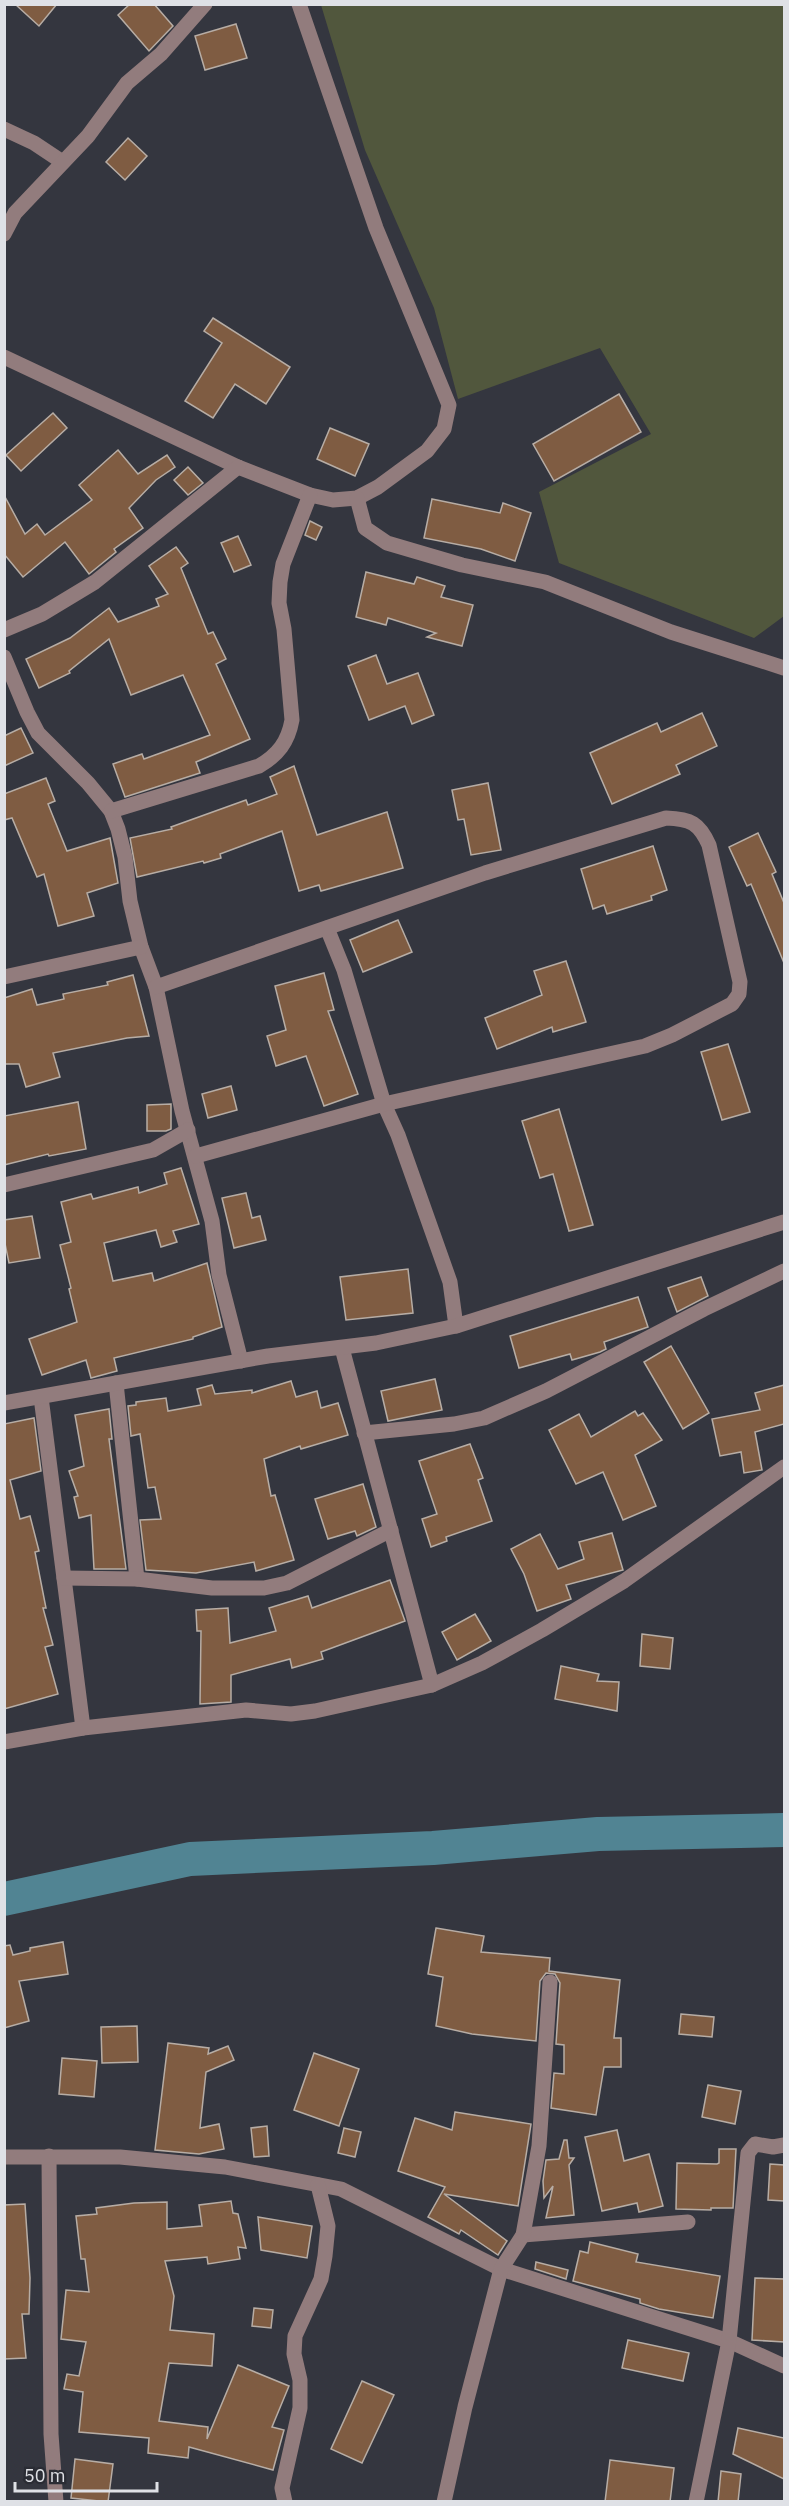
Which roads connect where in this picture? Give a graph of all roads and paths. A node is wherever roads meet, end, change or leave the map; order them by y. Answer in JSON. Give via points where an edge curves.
{"nodes":[{"id":1,"x":205,"y":4,"type":"edge"},
{"id":2,"x":299,"y":4,"type":"edge"},
{"id":3,"x":4,"y":129,"type":"edge"},
{"id":4,"x":61,"y":161,"type":"junction"},
{"id":5,"x":4,"y":234,"type":"edge"},
{"id":6,"x":4,"y":357,"type":"edge"},
{"id":7,"x":238,"y":466,"type":"junction"},
{"id":8,"x":310,"y":495,"type":"junction"},
{"id":9,"x":357,"y":498,"type":"junction"},
{"id":10,"x":4,"y":630,"type":"edge"},
{"id":11,"x":4,"y":657,"type":"edge"},
{"id":12,"x":784,"y":668,"type":"edge"},
{"id":13,"x":111,"y":812,"type":"junction"},
{"id":14,"x":327,"y":928,"type":"junction"},
{"id":15,"x":141,"y":947,"type":"junction"},
{"id":16,"x":4,"y":977,"type":"edge"},
{"id":17,"x":156,"y":987,"type":"junction"},
{"id":18,"x":384,"y":1104,"type":"junction"},
{"id":19,"x":188,"y":1130,"type":"junction"},
{"id":20,"x":196,"y":1156,"type":"junction"},
{"id":21,"x":4,"y":1185,"type":"edge"},
{"id":22,"x":784,"y":1222,"type":"edge"},
{"id":23,"x":784,"y":1271,"type":"edge"},
{"id":24,"x":456,"y":1326,"type":"junction"},
{"id":25,"x":342,"y":1348,"type":"junction"},
{"id":26,"x":241,"y":1361,"type":"junction"},
{"id":27,"x":116,"y":1383,"type":"junction"},
{"id":28,"x":41,"y":1397,"type":"junction"},
{"id":29,"x":4,"y":1403,"type":"edge"},
{"id":30,"x":364,"y":1433,"type":"junction"},
{"id":31,"x":784,"y":1467,"type":"edge"},
{"id":32,"x":391,"y":1530,"type":"junction"},
{"id":33,"x":64,"y":1578,"type":"junction"},
{"id":34,"x":137,"y":1579,"type":"junction"},
{"id":35,"x":432,"y":1685,"type":"junction"},
{"id":36,"x":83,"y":1728,"type":"junction"},
{"id":37,"x":4,"y":1742,"type":"edge"},
{"id":38,"x":550,"y":1982,"type":"dead end"},
{"id":39,"x":784,"y":2145,"type":"edge"},
{"id":40,"x":49,"y":2156,"type":"junction"},
{"id":41,"x":4,"y":2157,"type":"edge"},
{"id":42,"x":318,"y":2185,"type":"junction"},
{"id":43,"x":688,"y":2222,"type":"dead end"},
{"id":44,"x":523,"y":2235,"type":"junction"},
{"id":45,"x":501,"y":2269,"type":"junction"},
{"id":46,"x":729,"y":2341,"type":"junction"},
{"id":47,"x":784,"y":2366,"type":"edge"},
{"id":48,"x":56,"y":2502,"type":"edge"},
{"id":49,"x":285,"y":2502,"type":"edge"},
{"id":50,"x":444,"y":2502,"type":"edge"},
{"id":51,"x":696,"y":2502,"type":"edge"}],
"edges":[{"from":1,"to":4,"type":"street","via":[[161,54],[127,83],[88,135]]},
{"from":2,"to":9,"type":"street","via":[[376,228],[449,405],[444,429],[427,451]]},
{"from":3,"to":4,"type":"street"},
{"from":4,"to":5,"type":"street","via":[[15,213]]},
{"from":6,"to":7,"type":"street"},
{"from":7,"to":8,"type":"street"},
{"from":7,"to":10,"type":"street","via":[[95,582],[50,610]]},
{"from":8,"to":9,"type":"street","via":[[333,500]]},
{"from":8,"to":13,"type":"street","via":[[279,582],[292,720],[281,748],[259,766]]},
{"from":9,"to":12,"type":"street","via":[[365,528],[387,543],[462,565],[545,582],[670,632]]},
{"from":11,"to":13,"type":"street","via":[[38,733]]},
{"from":13,"to":15,"type":"street","via":[[125,857]]},
{"from":14,"to":17,"type":"street"},
{"from":14,"to":18,"type":"street","via":[[344,970]]},
{"from":14,"to":18,"type":"street","via":[[485,873],[666,818],[683,818],[701,828],[709,845],[740,982],[739,994],[732,1004],[645,1046]]},
{"from":15,"to":16,"type":"street"},
{"from":15,"to":17,"type":"street"},
{"from":17,"to":19,"type":"street"},
{"from":18,"to":20,"type":"street"},
{"from":18,"to":24,"type":"street","via":[[450,1282]]},
{"from":19,"to":20,"type":"street"},
{"from":19,"to":21,"type":"street","via":[[153,1150]]},
{"from":20,"to":26,"type":"street","via":[[212,1221],[219,1275]]},
{"from":22,"to":24,"type":"street"},
{"from":23,"to":30,"type":"street","via":[[546,1391],[484,1418]]},
{"from":24,"to":25,"type":"street"},
{"from":25,"to":26,"type":"street"},
{"from":25,"to":30,"type":"street"},
{"from":26,"to":27,"type":"street"},
{"from":27,"to":28,"type":"street"},
{"from":27,"to":34,"type":"street"},
{"from":28,"to":29,"type":"street"},
{"from":28,"to":33,"type":"street"},
{"from":30,"to":32,"type":"street"},
{"from":31,"to":35,"type":"street","via":[[624,1581],[512,1647]]},
{"from":32,"to":34,"type":"street","via":[[287,1583],[264,1588],[212,1588]]},
{"from":32,"to":35,"type":"street"},
{"from":33,"to":34,"type":"street"},
{"from":33,"to":36,"type":"street"},
{"from":35,"to":36,"type":"street","via":[[291,1714],[246,1710]]},
{"from":36,"to":37,"type":"street"},
{"from":38,"to":44,"type":"street","via":[[538,2146]]},
{"from":39,"to":46,"type":"street","via":[[755,2144],[748,2153]]},
{"from":40,"to":41,"type":"street"},
{"from":40,"to":42,"type":"street","via":[[120,2157],[225,2167]]},
{"from":40,"to":48,"type":"street","via":[[51,2434]]},
{"from":42,"to":45,"type":"street","via":[[341,2189]]},
{"from":42,"to":49,"type":"street","via":[[328,2226],[321,2279],[295,2336],[300,2408],[282,2488]]},
{"from":43,"to":44,"type":"street"},
{"from":44,"to":45,"type":"street"},
{"from":45,"to":46,"type":"street"},
{"from":45,"to":50,"type":"street"},
{"from":46,"to":47,"type":"street"},
{"from":46,"to":51,"type":"street"}]}
